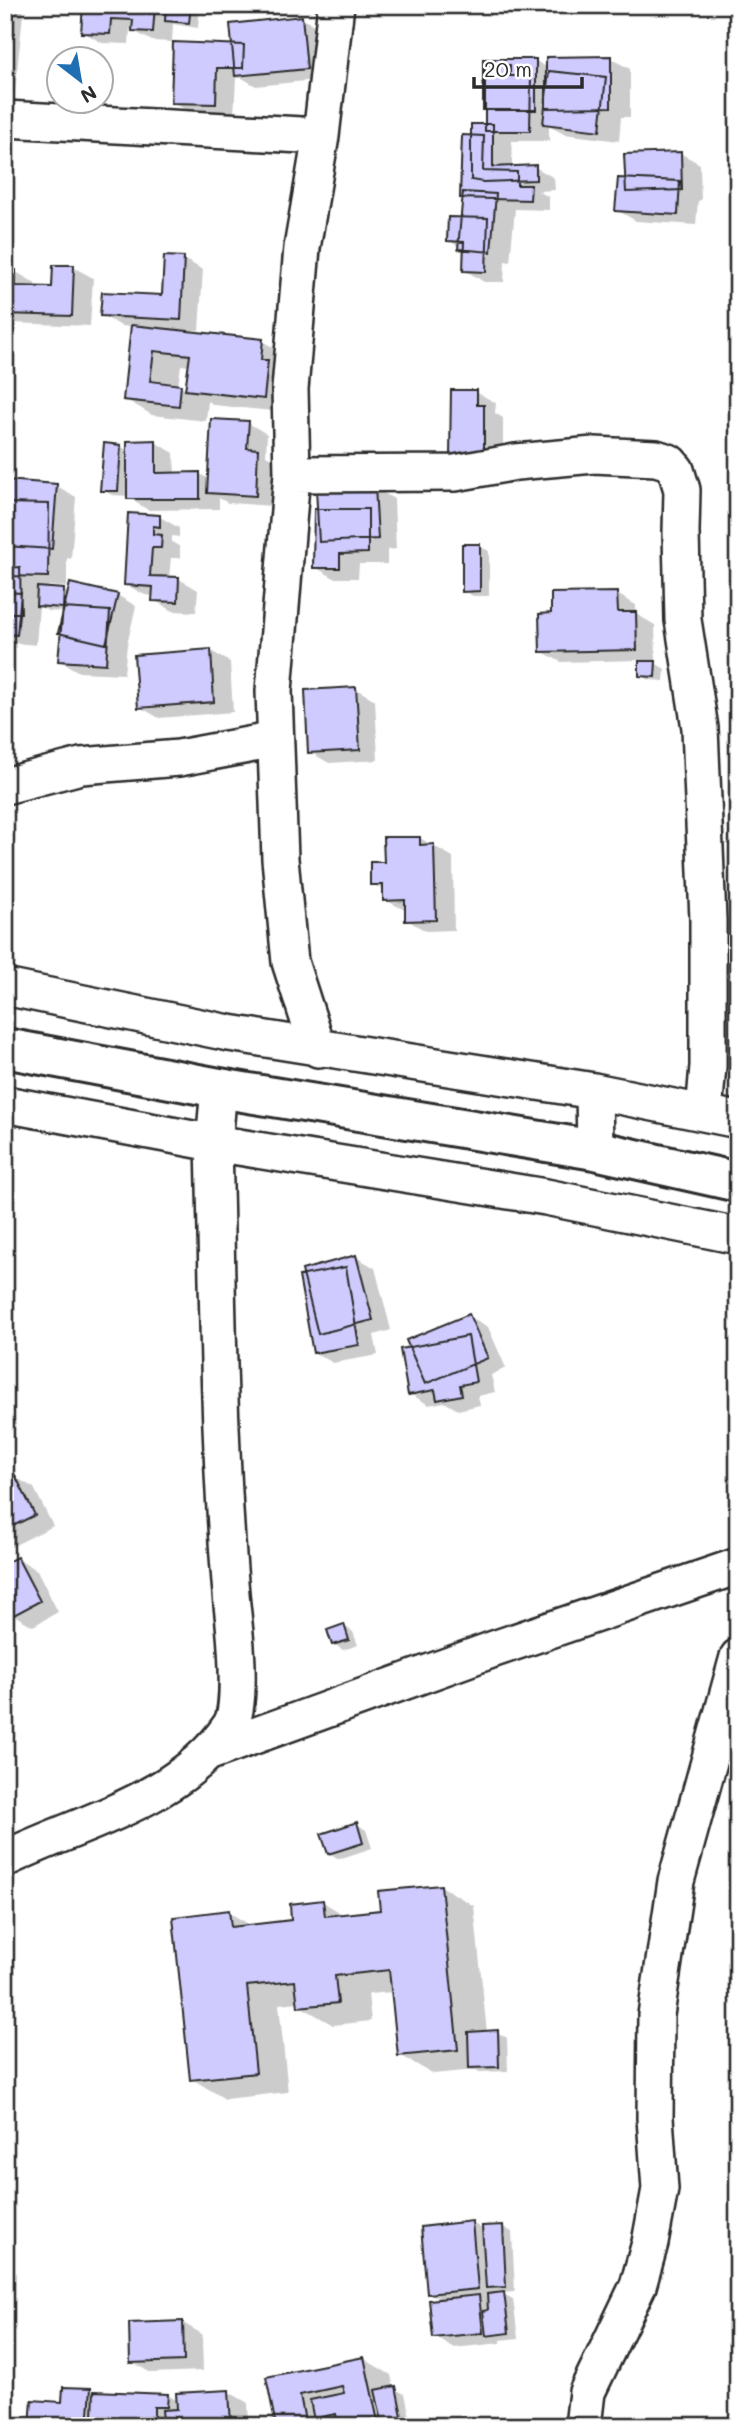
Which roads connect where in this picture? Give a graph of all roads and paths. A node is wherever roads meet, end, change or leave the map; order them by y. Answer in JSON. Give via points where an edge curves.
{"nodes":[{"id":1,"x":336,"y":5,"type":"edge"},
{"id":2,"x":5,"y":119,"type":"edge"},
{"id":3,"x":321,"y":136,"type":"junction"},
{"id":4,"x":292,"y":474,"type":"junction"},
{"id":5,"x":275,"y":740,"type":"junction"},
{"id":6,"x":5,"y":786,"type":"edge"},
{"id":7,"x":5,"y":987,"type":"edge"},
{"id":8,"x":5,"y":1048,"type":"edge"},
{"id":9,"x":317,"y":1049,"type":"junction"},
{"id":10,"x":219,"y":1088,"type":"junction"},
{"id":11,"x":594,"y":1091,"type":"junction"},
{"id":12,"x":5,"y":1104,"type":"edge"},
{"id":13,"x":704,"y":1113,"type":"junction"},
{"id":14,"x":738,"y":1120,"type":"edge"},
{"id":15,"x":214,"y":1143,"type":"junction"},
{"id":16,"x":595,"y":1150,"type":"junction"},
{"id":17,"x":738,"y":1182,"type":"edge"},
{"id":18,"x":738,"y":1236,"type":"edge"},
{"id":19,"x":738,"y":1566,"type":"edge"},
{"id":20,"x":738,"y":1657,"type":"edge"},
{"id":21,"x":210,"y":1752,"type":"junction"},
{"id":22,"x":5,"y":1860,"type":"edge"},
{"id":23,"x":583,"y":2426,"type":"edge"}],
"edges":[{"from":1,"to":3,"type":"street"},
{"from":2,"to":3,"type":"street"},
{"from":3,"to":4,"type":"street","via":[[302,248],[293,350]]},
{"from":4,"to":5,"type":"street","via":[[274,691]]},
{"from":4,"to":13,"type":"street","via":[[454,473],[594,455],[656,458],[676,470],[682,490],[683,620],[700,728],[708,920]]},
{"from":5,"to":6,"type":"street","via":[[179,758],[81,766]]},
{"from":5,"to":9,"type":"street","via":[[290,962]]},
{"from":7,"to":9,"type":"street"},
{"from":8,"to":10,"type":"main road"},
{"from":9,"to":11,"type":"street"},
{"from":10,"to":15,"type":"street"},
{"from":10,"to":16,"type":"main road"},
{"from":11,"to":13,"type":"street"},
{"from":11,"to":16,"type":"street"},
{"from":12,"to":15,"type":"street"},
{"from":13,"to":14,"type":"street"},
{"from":15,"to":18,"type":"street","via":[[546,1197]]},
{"from":15,"to":21,"type":"street","via":[[223,1508],[238,1660],[232,1722]]},
{"from":16,"to":17,"type":"main road"},
{"from":19,"to":21,"type":"street"},
{"from":20,"to":23,"type":"street","via":[[676,1881],[656,2015],[660,2189],[650,2243],[638,2286],[587,2392]]},
{"from":21,"to":22,"type":"street","via":[[180,1778],[116,1812]]}]}
